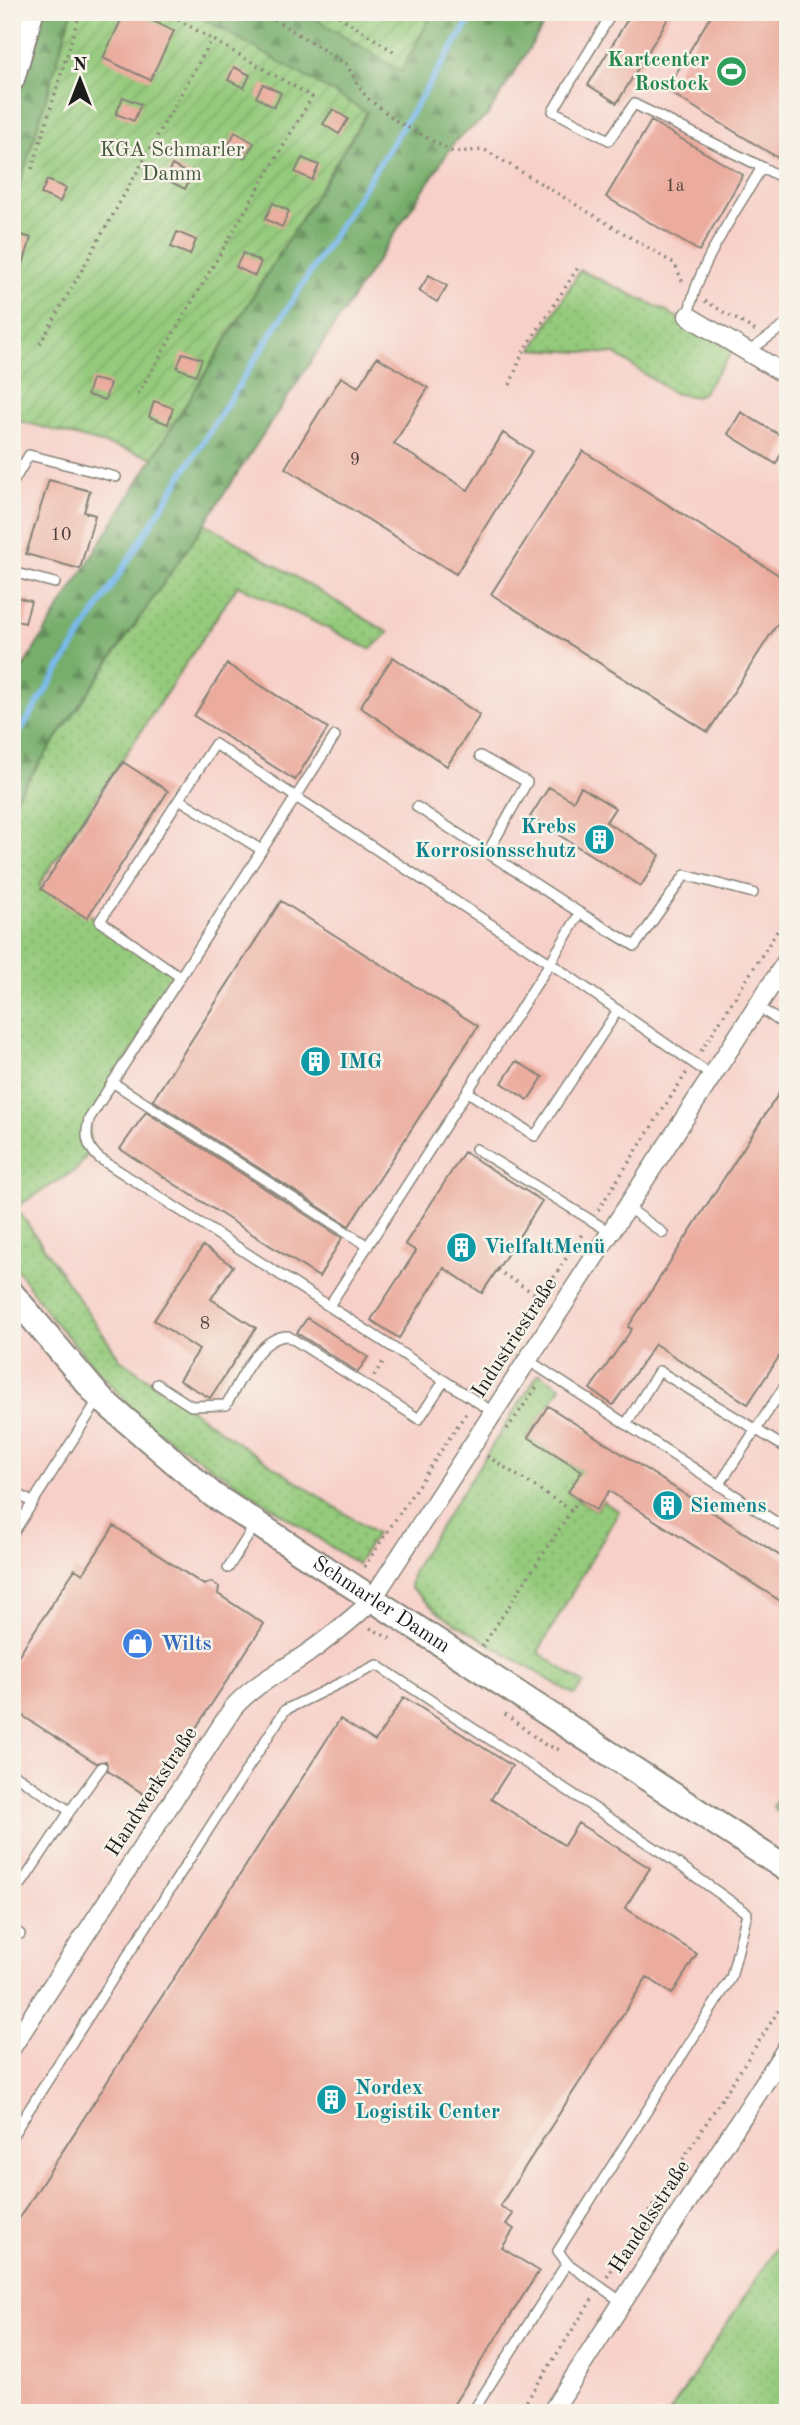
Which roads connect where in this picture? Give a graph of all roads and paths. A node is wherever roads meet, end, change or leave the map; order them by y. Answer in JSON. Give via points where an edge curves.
{"nodes":[{"id":1,"x":31,"y":12,"type":"edge"},
{"id":2,"x":79,"y":12,"type":"edge"},
{"id":3,"x":165,"y":12,"type":"edge"},
{"id":4,"x":262,"y":12,"type":"edge"},
{"id":5,"x":333,"y":12,"type":"edge"},
{"id":6,"x":612,"y":13,"type":"edge"},
{"id":7,"x":212,"y":40,"type":"junction"},
{"id":8,"x":396,"y":53,"type":"dead end"},
{"id":9,"x":12,"y":79,"type":"edge"},
{"id":10,"x":762,"y":167,"type":"junction"},
{"id":11,"x":32,"y":169,"type":"dead end"},
{"id":12,"x":788,"y":181,"type":"edge"},
{"id":13,"x":579,"y":266,"type":"dead end"},
{"id":14,"x":692,"y":293,"type":"junction"},
{"id":15,"x":688,"y":316,"type":"joint"},
{"id":16,"x":788,"y":323,"type":"edge"},
{"id":17,"x":765,"y":336,"type":"junction"},
{"id":18,"x":40,"y":344,"type":"dead end"},
{"id":19,"x":748,"y":352,"type":"junction"},
{"id":20,"x":788,"y":376,"type":"edge"},
{"id":21,"x":510,"y":385,"type":"dead end"},
{"id":22,"x":138,"y":394,"type":"dead end"},
{"id":23,"x":116,"y":477,"type":"dead end"},
{"id":24,"x":12,"y":484,"type":"edge"},
{"id":25,"x":12,"y":572,"type":"edge"},
{"id":26,"x":54,"y":583,"type":"dead end"},
{"id":27,"x":335,"y":736,"type":"dead end"},
{"id":28,"x":480,"y":756,"type":"dead end"},
{"id":29,"x":295,"y":797,"type":"junction"},
{"id":30,"x":179,"y":799,"type":"junction"},
{"id":31,"x":417,"y":807,"type":"dead end"},
{"id":32,"x":260,"y":849,"type":"junction"},
{"id":33,"x":488,"y":852,"type":"junction"},
{"id":34,"x":753,"y":893,"type":"dead end"},
{"id":35,"x":580,"y":913,"type":"junction"},
{"id":36,"x":788,"y":914,"type":"edge"},
{"id":37,"x":788,"y":959,"type":"edge"},
{"id":38,"x":550,"y":963,"type":"junction"},
{"id":39,"x":179,"y":976,"type":"junction"},
{"id":40,"x":757,"y":1006,"type":"junction"},
{"id":41,"x":618,"y":1010,"type":"junction"},
{"id":42,"x":788,"y":1027,"type":"edge"},
{"id":43,"x":693,"y":1063,"type":"junction"},
{"id":44,"x":712,"y":1076,"type":"junction"},
{"id":45,"x":112,"y":1082,"type":"junction"},
{"id":46,"x":468,"y":1092,"type":"junction"},
{"id":47,"x":476,"y":1149,"type":"dead end"},
{"id":48,"x":627,"y":1207,"type":"junction"},
{"id":49,"x":591,"y":1221,"type":"junction"},
{"id":50,"x":610,"y":1232,"type":"junction"},
{"id":51,"x":663,"y":1233,"type":"dead end"},
{"id":52,"x":368,"y":1246,"type":"junction"},
{"id":53,"x":497,"y":1270,"type":"dead end"},
{"id":54,"x":12,"y":1294,"type":"edge"},
{"id":55,"x":541,"y":1298,"type":"junction"},
{"id":56,"x":329,"y":1306,"type":"junction"},
{"id":57,"x":392,"y":1348,"type":"junction"},
{"id":58,"x":528,"y":1360,"type":"junction"},
{"id":59,"x":444,"y":1381,"type":"junction"},
{"id":60,"x":788,"y":1381,"type":"edge"},
{"id":61,"x":157,"y":1384,"type":"dead end"},
{"id":62,"x":367,"y":1386,"type":"junction"},
{"id":63,"x":100,"y":1398,"type":"junction"},
{"id":64,"x":474,"y":1400,"type":"junction"},
{"id":65,"x":493,"y":1412,"type":"junction"},
{"id":66,"x":626,"y":1424,"type":"junction"},
{"id":67,"x":756,"y":1429,"type":"junction"},
{"id":68,"x":471,"y":1446,"type":"junction"},
{"id":69,"x":788,"y":1449,"type":"edge"},
{"id":70,"x":719,"y":1485,"type":"junction"},
{"id":71,"x":12,"y":1490,"type":"edge"},
{"id":72,"x":579,"y":1499,"type":"dead end"},
{"id":73,"x":33,"y":1503,"type":"junction"},
{"id":74,"x":571,"y":1510,"type":"junction"},
{"id":75,"x":255,"y":1524,"type":"junction"},
{"id":76,"x":788,"y":1530,"type":"edge"},
{"id":77,"x":12,"y":1535,"type":"edge"},
{"id":78,"x":228,"y":1568,"type":"dead end"},
{"id":79,"x":361,"y":1594,"type":"junction"},
{"id":80,"x":479,"y":1652,"type":"dead end"},
{"id":81,"x":102,"y":1767,"type":"dead end"},
{"id":82,"x":12,"y":1773,"type":"edge"},
{"id":83,"x":70,"y":1811,"type":"junction"},
{"id":84,"x":788,"y":1870,"type":"edge"},
{"id":85,"x":22,"y":1884,"type":"dead end"},
{"id":86,"x":788,"y":1996,"type":"edge"},
{"id":87,"x":788,"y":2046,"type":"edge"},
{"id":88,"x":12,"y":2047,"type":"edge"},
{"id":89,"x":12,"y":2136,"type":"edge"},
{"id":90,"x":567,"y":2263,"type":"junction"},
{"id":91,"x":600,"y":2289,"type":"junction"},
{"id":92,"x":622,"y":2302,"type":"junction"},
{"id":93,"x":472,"y":2413,"type":"edge"},
{"id":94,"x":519,"y":2413,"type":"edge"},
{"id":95,"x":551,"y":2413,"type":"edge"}],
"edges":[{"from":1,"to":9,"type":"street"},
{"from":2,"to":11,"type":"path"},
{"from":3,"to":7,"type":"path"},
{"from":4,"to":14,"type":"path","via":[[346,64],[366,97],[398,122],[453,152],[485,150],[675,264]]},
{"from":5,"to":8,"type":"path"},
{"from":6,"to":10,"type":"lane","via":[[553,110],[609,140],[634,104]]},
{"from":7,"to":18,"type":"path"},
{"from":7,"to":22,"type":"path","via":[[312,97]]},
{"from":10,"to":12,"type":"lane"},
{"from":10,"to":14,"type":"lane"},
{"from":13,"to":21,"type":"path","via":[[522,354]]},
{"from":14,"to":15,"type":"lane"},
{"from":14,"to":17,"type":"path"},
{"from":15,"to":19,"type":"street"},
{"from":16,"to":17,"type":"lane"},
{"from":17,"to":19,"type":"lane"},
{"from":19,"to":20,"type":"street"},
{"from":23,"to":24,"type":"lane","via":[[29,456]]},
{"from":25,"to":26,"type":"lane"},
{"from":27,"to":29,"type":"lane"},
{"from":28,"to":33,"type":"lane","via":[[527,782]]},
{"from":29,"to":30,"type":"lane","via":[[215,744]]},
{"from":29,"to":32,"type":"lane"},
{"from":29,"to":38,"type":"lane"},
{"from":30,"to":32,"type":"lane"},
{"from":30,"to":39,"type":"lane","via":[[100,921]]},
{"from":31,"to":33,"type":"lane"},
{"from":32,"to":39,"type":"lane"},
{"from":33,"to":35,"type":"lane"},
{"from":34,"to":35,"type":"lane","via":[[685,875],[635,946]]},
{"from":35,"to":38,"type":"lane"},
{"from":36,"to":43,"type":"path"},
{"from":37,"to":40,"type":"street","name":"Industriestraße"},
{"from":38,"to":41,"type":"lane"},
{"from":38,"to":46,"type":"lane"},
{"from":39,"to":45,"type":"lane"},
{"from":40,"to":42,"type":"lane"},
{"from":40,"to":44,"type":"street","name":"Industriestraße"},
{"from":41,"to":43,"type":"lane"},
{"from":41,"to":46,"type":"lane","via":[[534,1136]]},
{"from":43,"to":44,"type":"lane"},
{"from":43,"to":49,"type":"path"},
{"from":44,"to":48,"type":"street","name":"Industriestraße"},
{"from":45,"to":52,"type":"lane"},
{"from":45,"to":56,"type":"lane","via":[[89,1119],[85,1134],[90,1150]]},
{"from":46,"to":52,"type":"lane"},
{"from":47,"to":49,"type":"lane"},
{"from":48,"to":50,"type":"street","name":"Industriestraße"},
{"from":48,"to":51,"type":"lane"},
{"from":49,"to":50,"type":"lane"},
{"from":49,"to":55,"type":"path"},
{"from":50,"to":58,"type":"street","name":"Industriestraße"},
{"from":52,"to":56,"type":"lane"},
{"from":53,"to":55,"type":"path"},
{"from":54,"to":63,"type":"street","name":"Schmarler Damm"},
{"from":55,"to":64,"type":"path"},
{"from":56,"to":57,"type":"lane"},
{"from":57,"to":59,"type":"lane"},
{"from":57,"to":62,"type":"path"},
{"from":58,"to":65,"type":"street","name":"Industriestraße"},
{"from":58,"to":66,"type":"lane"},
{"from":59,"to":62,"type":"lane","via":[[419,1419]]},
{"from":59,"to":64,"type":"lane"},
{"from":60,"to":67,"type":"lane"},
{"from":61,"to":62,"type":"lane","via":[[191,1406],[226,1405],[266,1343],[288,1336]]},
{"from":63,"to":73,"type":"lane"},
{"from":63,"to":75,"type":"street","name":"Schmarler Damm","via":[[181,1470]]},
{"from":64,"to":65,"type":"lane"},
{"from":64,"to":79,"type":"path"},
{"from":65,"to":68,"type":"street","name":"Industriestraße"},
{"from":66,"to":67,"type":"lane","via":[[659,1371]]},
{"from":66,"to":70,"type":"lane"},
{"from":67,"to":69,"type":"lane"},
{"from":67,"to":70,"type":"lane"},
{"from":68,"to":74,"type":"path"},
{"from":68,"to":79,"type":"street","name":"Industriestraße"},
{"from":70,"to":76,"type":"lane"},
{"from":71,"to":73,"type":"lane"},
{"from":72,"to":74,"type":"path"},
{"from":73,"to":77,"type":"lane"},
{"from":74,"to":80,"type":"path"},
{"from":75,"to":78,"type":"lane"},
{"from":75,"to":79,"type":"street","name":"Schmarler Damm"},
{"from":79,"to":84,"type":"street","name":"Schmarler Damm"},
{"from":79,"to":88,"type":"street","name":"Handwerkstraße","via":[[309,1652],[256,1686],[233,1708]]},
{"from":81,"to":83,"type":"lane"},
{"from":82,"to":83,"type":"lane"},
{"from":83,"to":85,"type":"lane"},
{"from":86,"to":91,"type":"path"},
{"from":87,"to":92,"type":"street","name":"Handelsstraße"},
{"from":89,"to":90,"type":"lane","via":[[285,1710],[377,1665],[747,1913],[731,1978],[558,2251]]},
{"from":90,"to":91,"type":"lane"},
{"from":90,"to":93,"type":"lane"},
{"from":91,"to":92,"type":"lane"},
{"from":91,"to":94,"type":"path"},
{"from":92,"to":95,"type":"street","name":"Handelsstraße"}]}
